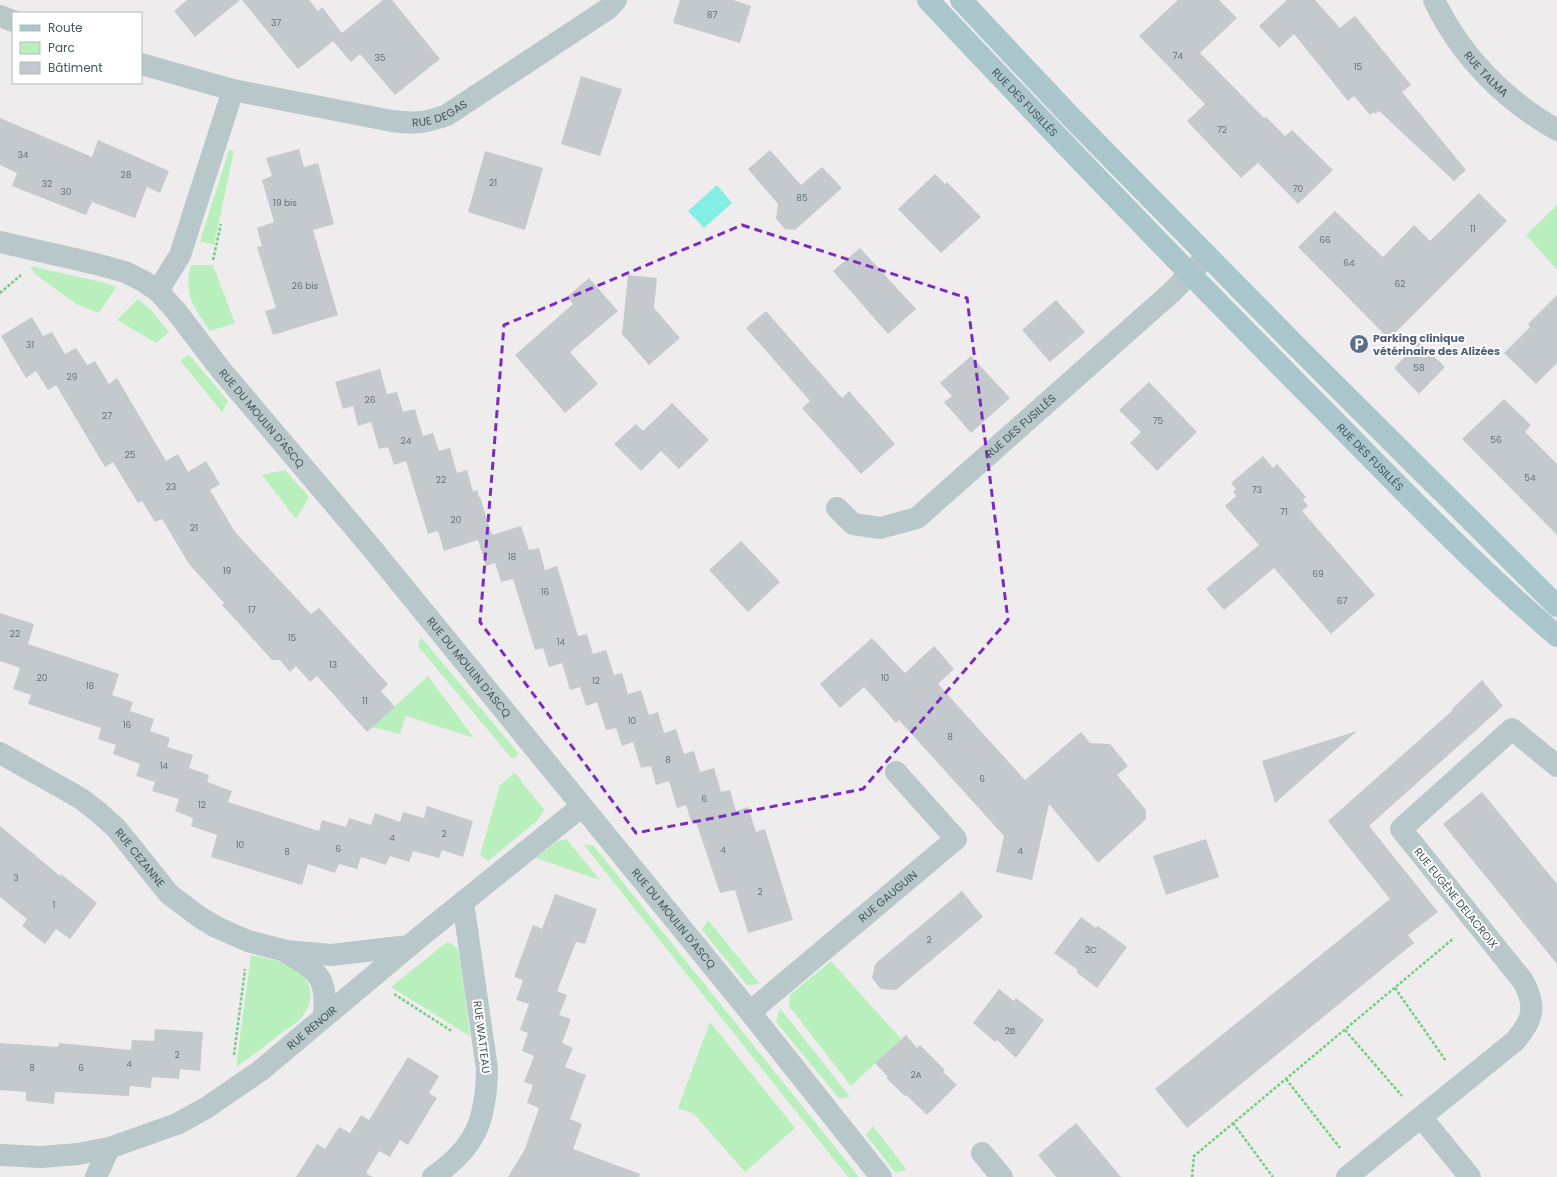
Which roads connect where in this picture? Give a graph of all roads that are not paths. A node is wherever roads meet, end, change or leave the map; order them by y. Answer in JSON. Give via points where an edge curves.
{"nodes":[{"id":1,"x":616,"y":0,"type":"edge"},
{"id":2,"x":928,"y":0,"type":"edge"},
{"id":3,"x":961,"y":0,"type":"edge"},
{"id":4,"x":1434,"y":0,"type":"edge"},
{"id":5,"x":0,"y":16,"type":"edge"},
{"id":6,"x":12,"y":21,"type":"edge"},
{"id":7,"x":142,"y":64,"type":"edge"},
{"id":8,"x":233,"y":90,"type":"junction"},
{"id":9,"x":1557,"y":130,"type":"edge"},
{"id":10,"x":0,"y":242,"type":"edge"},
{"id":11,"x":1207,"y":256,"type":"junction"},
{"id":12,"x":1189,"y":274,"type":"junction"},
{"id":13,"x":158,"y":291,"type":"junction"},
{"id":14,"x":837,"y":508,"type":"dead end"},
{"id":15,"x":1557,"y":606,"type":"edge"},
{"id":16,"x":1557,"y":636,"type":"edge"},
{"id":17,"x":0,"y":753,"type":"edge"},
{"id":18,"x":1557,"y":766,"type":"edge"},
{"id":19,"x":896,"y":772,"type":"dead end"},
{"id":20,"x":581,"y":807,"type":"junction"},
{"id":21,"x":463,"y":902,"type":"junction"},
{"id":22,"x":409,"y":946,"type":"junction"},
{"id":23,"x":286,"y":951,"type":"junction"},
{"id":24,"x":750,"y":1012,"type":"junction"},
{"id":25,"x":324,"y":1017,"type":"junction"},
{"id":26,"x":1421,"y":1117,"type":"junction"},
{"id":27,"x":109,"y":1148,"type":"junction"},
{"id":28,"x":982,"y":1153,"type":"dead end"},
{"id":29,"x":0,"y":1155,"type":"edge"},
{"id":30,"x":1352,"y":1173,"type":"edge"},
{"id":31,"x":96,"y":1177,"type":"edge"},
{"id":32,"x":433,"y":1177,"type":"edge"},
{"id":33,"x":881,"y":1177,"type":"edge"},
{"id":34,"x":1002,"y":1177,"type":"edge"},
{"id":35,"x":1470,"y":1177,"type":"edge"}],
"edges":[{"from":1,"to":8,"type":"street","name":"RUE DEGAS","via":[[609,8],[447,115],[430,122],[392,122]]},
{"from":2,"to":12,"type":"main road","name":"RUE DES FUSILLÉS"},
{"from":3,"to":11,"type":"main road"},
{"from":4,"to":9,"type":"street","name":"RUE TALMA","via":[[1461,46],[1485,75],[1510,98]]},
{"from":5,"to":6,"type":"street"},
{"from":7,"to":8,"type":"street","name":"RUE DEGAS"},
{"from":8,"to":13,"type":"street","via":[[180,255]]},
{"from":10,"to":13,"type":"street","name":"RUE DU MOULIN D'ASCQ","via":[[125,272]]},
{"from":11,"to":12,"type":"street","name":"RUE DES FUSILLÉS"},
{"from":11,"to":15,"type":"main road","via":[[1296,348]]},
{"from":12,"to":14,"type":"street","name":"RUE DES FUSILLÉS","via":[[917,518],[880,528],[853,524]]},
{"from":12,"to":16,"type":"main road","name":"RUE DES FUSILLÉS","via":[[1454,541]]},
{"from":13,"to":20,"type":"street","name":"RUE DU MOULIN D'ASCQ","via":[[221,370],[370,546]]},
{"from":17,"to":23,"type":"street","name":"RUE CEZANNE","via":[[80,798],[97,811],[116,828],[169,894],[198,916],[216,927],[248,940]]},
{"from":18,"to":26,"type":"street","name":"RUE EUGÈNE DELACROIX","via":[[1512,729],[1401,829],[1523,981],[1529,992],[1531,1006],[1530,1020],[1514,1041]]},
{"from":19,"to":24,"type":"street","name":"RUE GAUGUIN","via":[[956,839]]},
{"from":20,"to":21,"type":"street","name":"RUE RENOIR"},
{"from":20,"to":24,"type":"street","name":"RUE DU MOULIN D'ASCQ"},
{"from":21,"to":22,"type":"street","name":"RUE RENOIR"},
{"from":21,"to":32,"type":"street","name":"RUE WATTEAU","via":[[485,1052],[487,1093],[482,1116],[464,1151]]},
{"from":22,"to":23,"type":"street","name":"RUE CEZANNE","via":[[331,955]]},
{"from":22,"to":25,"type":"street","name":"RUE RENOIR"},
{"from":23,"to":25,"type":"street","name":"RUE CEZANNE","via":[[314,970],[323,984],[326,998]]},
{"from":24,"to":33,"type":"street","name":"RUE DU MOULIN D'ASCQ"},
{"from":25,"to":27,"type":"street","name":"RUE RENOIR","via":[[260,1071],[206,1108],[177,1124]]},
{"from":26,"to":30,"type":"street","name":"RUE EUGÈNE DELACROIX"},
{"from":26,"to":35,"type":"street"},
{"from":27,"to":29,"type":"street","name":"RUE RENOIR","via":[[41,1157]]},
{"from":27,"to":31,"type":"street"},
{"from":28,"to":34,"type":"street"}]}
